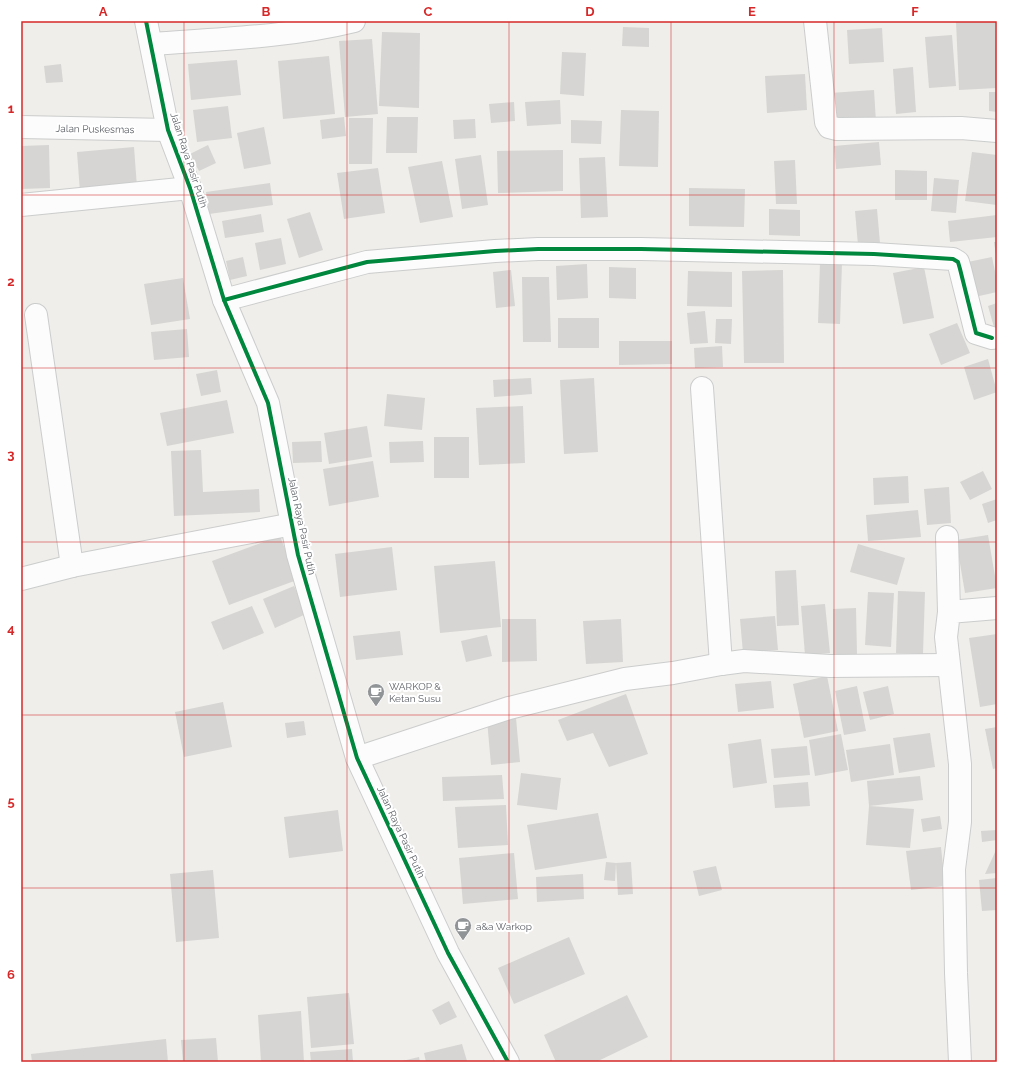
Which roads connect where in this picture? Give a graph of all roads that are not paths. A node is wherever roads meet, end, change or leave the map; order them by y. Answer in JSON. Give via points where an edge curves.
{"nodes":[{"id":1,"x":146,"y":21,"type":"edge"},
{"id":2,"x":354,"y":21,"type":"edge"},
{"id":3,"x":815,"y":21,"type":"edge"},
{"id":4,"x":152,"y":44,"type":"junction"},
{"id":5,"x":21,"y":128,"type":"edge"},
{"id":6,"x":168,"y":130,"type":"junction"},
{"id":7,"x":997,"y":131,"type":"edge"},
{"id":8,"x":190,"y":188,"type":"junction"},
{"id":9,"x":21,"y":205,"type":"edge"},
{"id":10,"x":224,"y":300,"type":"junction"},
{"id":11,"x":36,"y":314,"type":"dead end"},
{"id":12,"x":992,"y":338,"type":"dead end"},
{"id":13,"x":702,"y":388,"type":"dead end"},
{"id":14,"x":293,"y":524,"type":"junction"},
{"id":15,"x":947,"y":537,"type":"dead end"},
{"id":16,"x":72,"y":566,"type":"junction"},
{"id":17,"x":21,"y":580,"type":"edge"},
{"id":18,"x":997,"y":608,"type":"edge"},
{"id":19,"x":949,"y":612,"type":"junction"},
{"id":20,"x":721,"y":664,"type":"junction"},
{"id":21,"x":948,"y":665,"type":"junction"},
{"id":22,"x":357,"y":758,"type":"junction"},
{"id":23,"x":508,"y":1062,"type":"edge"},
{"id":24,"x":960,"y":1062,"type":"edge"}],
"edges":[{"from":1,"to":4,"type":"street","name":"Jalan Raya Pasir Putih"},
{"from":2,"to":4,"type":"street","via":[[255,37]]},
{"from":3,"to":7,"type":"street","via":[[826,122],[829,127],[961,128]]},
{"from":4,"to":6,"type":"street","name":"Jalan Raya Pasir Putih"},
{"from":5,"to":6,"type":"street","name":"Jalan Puskesmas"},
{"from":6,"to":8,"type":"street","name":"Jalan Raya Pasir Putih"},
{"from":8,"to":9,"type":"street"},
{"from":8,"to":10,"type":"street","name":"Jalan Raya Pasir Putih"},
{"from":10,"to":12,"type":"street","via":[[367,262],[495,251],[641,249],[874,254],[954,259],[960,269],[976,333]]},
{"from":10,"to":14,"type":"street","name":"Jalan Raya Pasir Putih","via":[[268,403]]},
{"from":11,"to":16,"type":"street"},
{"from":13,"to":20,"type":"street"},
{"from":14,"to":16,"type":"street"},
{"from":14,"to":22,"type":"street","name":"Jalan Raya Pasir Putih","via":[[298,555]]},
{"from":15,"to":19,"type":"street"},
{"from":16,"to":17,"type":"street"},
{"from":18,"to":19,"type":"street"},
{"from":19,"to":21,"type":"street","via":[[946,637]]},
{"from":20,"to":21,"type":"street","via":[[744,661],[830,666]]},
{"from":20,"to":22,"type":"street","via":[[625,680],[509,708]]},
{"from":21,"to":24,"type":"street","via":[[960,764],[960,822],[954,869]]},
{"from":22,"to":23,"type":"street","name":"Jalan Raya Pasir Putih","via":[[448,953]]}]}
